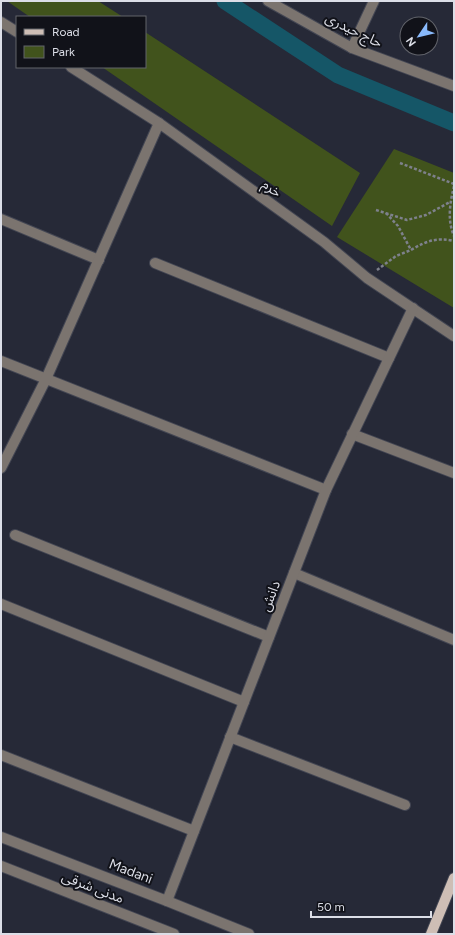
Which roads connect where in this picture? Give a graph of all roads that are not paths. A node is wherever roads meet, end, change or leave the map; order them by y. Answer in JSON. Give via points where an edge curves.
{"nodes":[{"id":1,"x":268,"y":1,"type":"edge"},
{"id":2,"x":374,"y":1,"type":"edge"},
{"id":3,"x":1,"y":22,"type":"edge"},
{"id":4,"x":16,"y":31,"type":"edge"},
{"id":5,"x":352,"y":48,"type":"junction"},
{"id":6,"x":73,"y":68,"type":"edge"},
{"id":7,"x":454,"y":86,"type":"edge"},
{"id":8,"x":159,"y":124,"type":"junction"},
{"id":9,"x":1,"y":219,"type":"edge"},
{"id":10,"x":99,"y":260,"type":"junction"},
{"id":11,"x":155,"y":263,"type":"dead end"},
{"id":12,"x":413,"y":308,"type":"junction"},
{"id":13,"x":454,"y":336,"type":"edge"},
{"id":14,"x":389,"y":358,"type":"junction"},
{"id":15,"x":1,"y":361,"type":"edge"},
{"id":16,"x":46,"y":379,"type":"junction"},
{"id":17,"x":352,"y":434,"type":"junction"},
{"id":18,"x":1,"y":468,"type":"edge"},
{"id":19,"x":454,"y":473,"type":"edge"},
{"id":20,"x":326,"y":490,"type":"junction"},
{"id":21,"x":15,"y":535,"type":"dead end"},
{"id":22,"x":294,"y":573,"type":"junction"},
{"id":23,"x":1,"y":604,"type":"edge"},
{"id":24,"x":269,"y":637,"type":"junction"},
{"id":25,"x":454,"y":640,"type":"edge"},
{"id":26,"x":244,"y":702,"type":"junction"},
{"id":27,"x":230,"y":737,"type":"junction"},
{"id":28,"x":1,"y":755,"type":"edge"},
{"id":29,"x":405,"y":805,"type":"dead end"},
{"id":30,"x":194,"y":831,"type":"junction"},
{"id":31,"x":1,"y":837,"type":"edge"},
{"id":32,"x":1,"y":866,"type":"edge"},
{"id":33,"x":454,"y":878,"type":"edge"},
{"id":34,"x":167,"y":900,"type":"junction"},
{"id":35,"x":174,"y":934,"type":"edge"},
{"id":36,"x":249,"y":934,"type":"edge"},
{"id":37,"x":431,"y":934,"type":"edge"}],
"edges":[{"from":1,"to":5,"type":"street","name":"حاج حیدری"},
{"from":2,"to":5,"type":"street"},
{"from":3,"to":4,"type":"street"},
{"from":5,"to":7,"type":"street","name":"حاج حیدری"},
{"from":6,"to":8,"type":"street","name":"خرم"},
{"from":8,"to":10,"type":"street"},
{"from":8,"to":12,"type":"street","name":"خرم","via":[[324,242],[367,278]]},
{"from":9,"to":10,"type":"street"},
{"from":10,"to":16,"type":"street"},
{"from":11,"to":14,"type":"street"},
{"from":12,"to":13,"type":"street","name":"خرم"},
{"from":12,"to":14,"type":"street","name":"دانش"},
{"from":14,"to":17,"type":"street","name":"دانش"},
{"from":15,"to":16,"type":"street"},
{"from":16,"to":18,"type":"street"},
{"from":16,"to":20,"type":"street"},
{"from":17,"to":19,"type":"street"},
{"from":17,"to":20,"type":"street","name":"دانش"},
{"from":20,"to":22,"type":"street","name":"دانش"},
{"from":21,"to":24,"type":"street"},
{"from":22,"to":24,"type":"street","name":"دانش"},
{"from":22,"to":25,"type":"street"},
{"from":23,"to":26,"type":"street"},
{"from":24,"to":26,"type":"street","name":"دانش"},
{"from":26,"to":27,"type":"street","name":"دانش"},
{"from":27,"to":29,"type":"street"},
{"from":27,"to":30,"type":"street","name":"دانش"},
{"from":28,"to":30,"type":"street"},
{"from":30,"to":34,"type":"street","name":"دانش"},
{"from":31,"to":34,"type":"street","name":"Madani"},
{"from":32,"to":35,"type":"street","name":"مدنی شرقی"},
{"from":33,"to":37,"type":"main road"},
{"from":34,"to":36,"type":"street","name":"Madani"}]}
